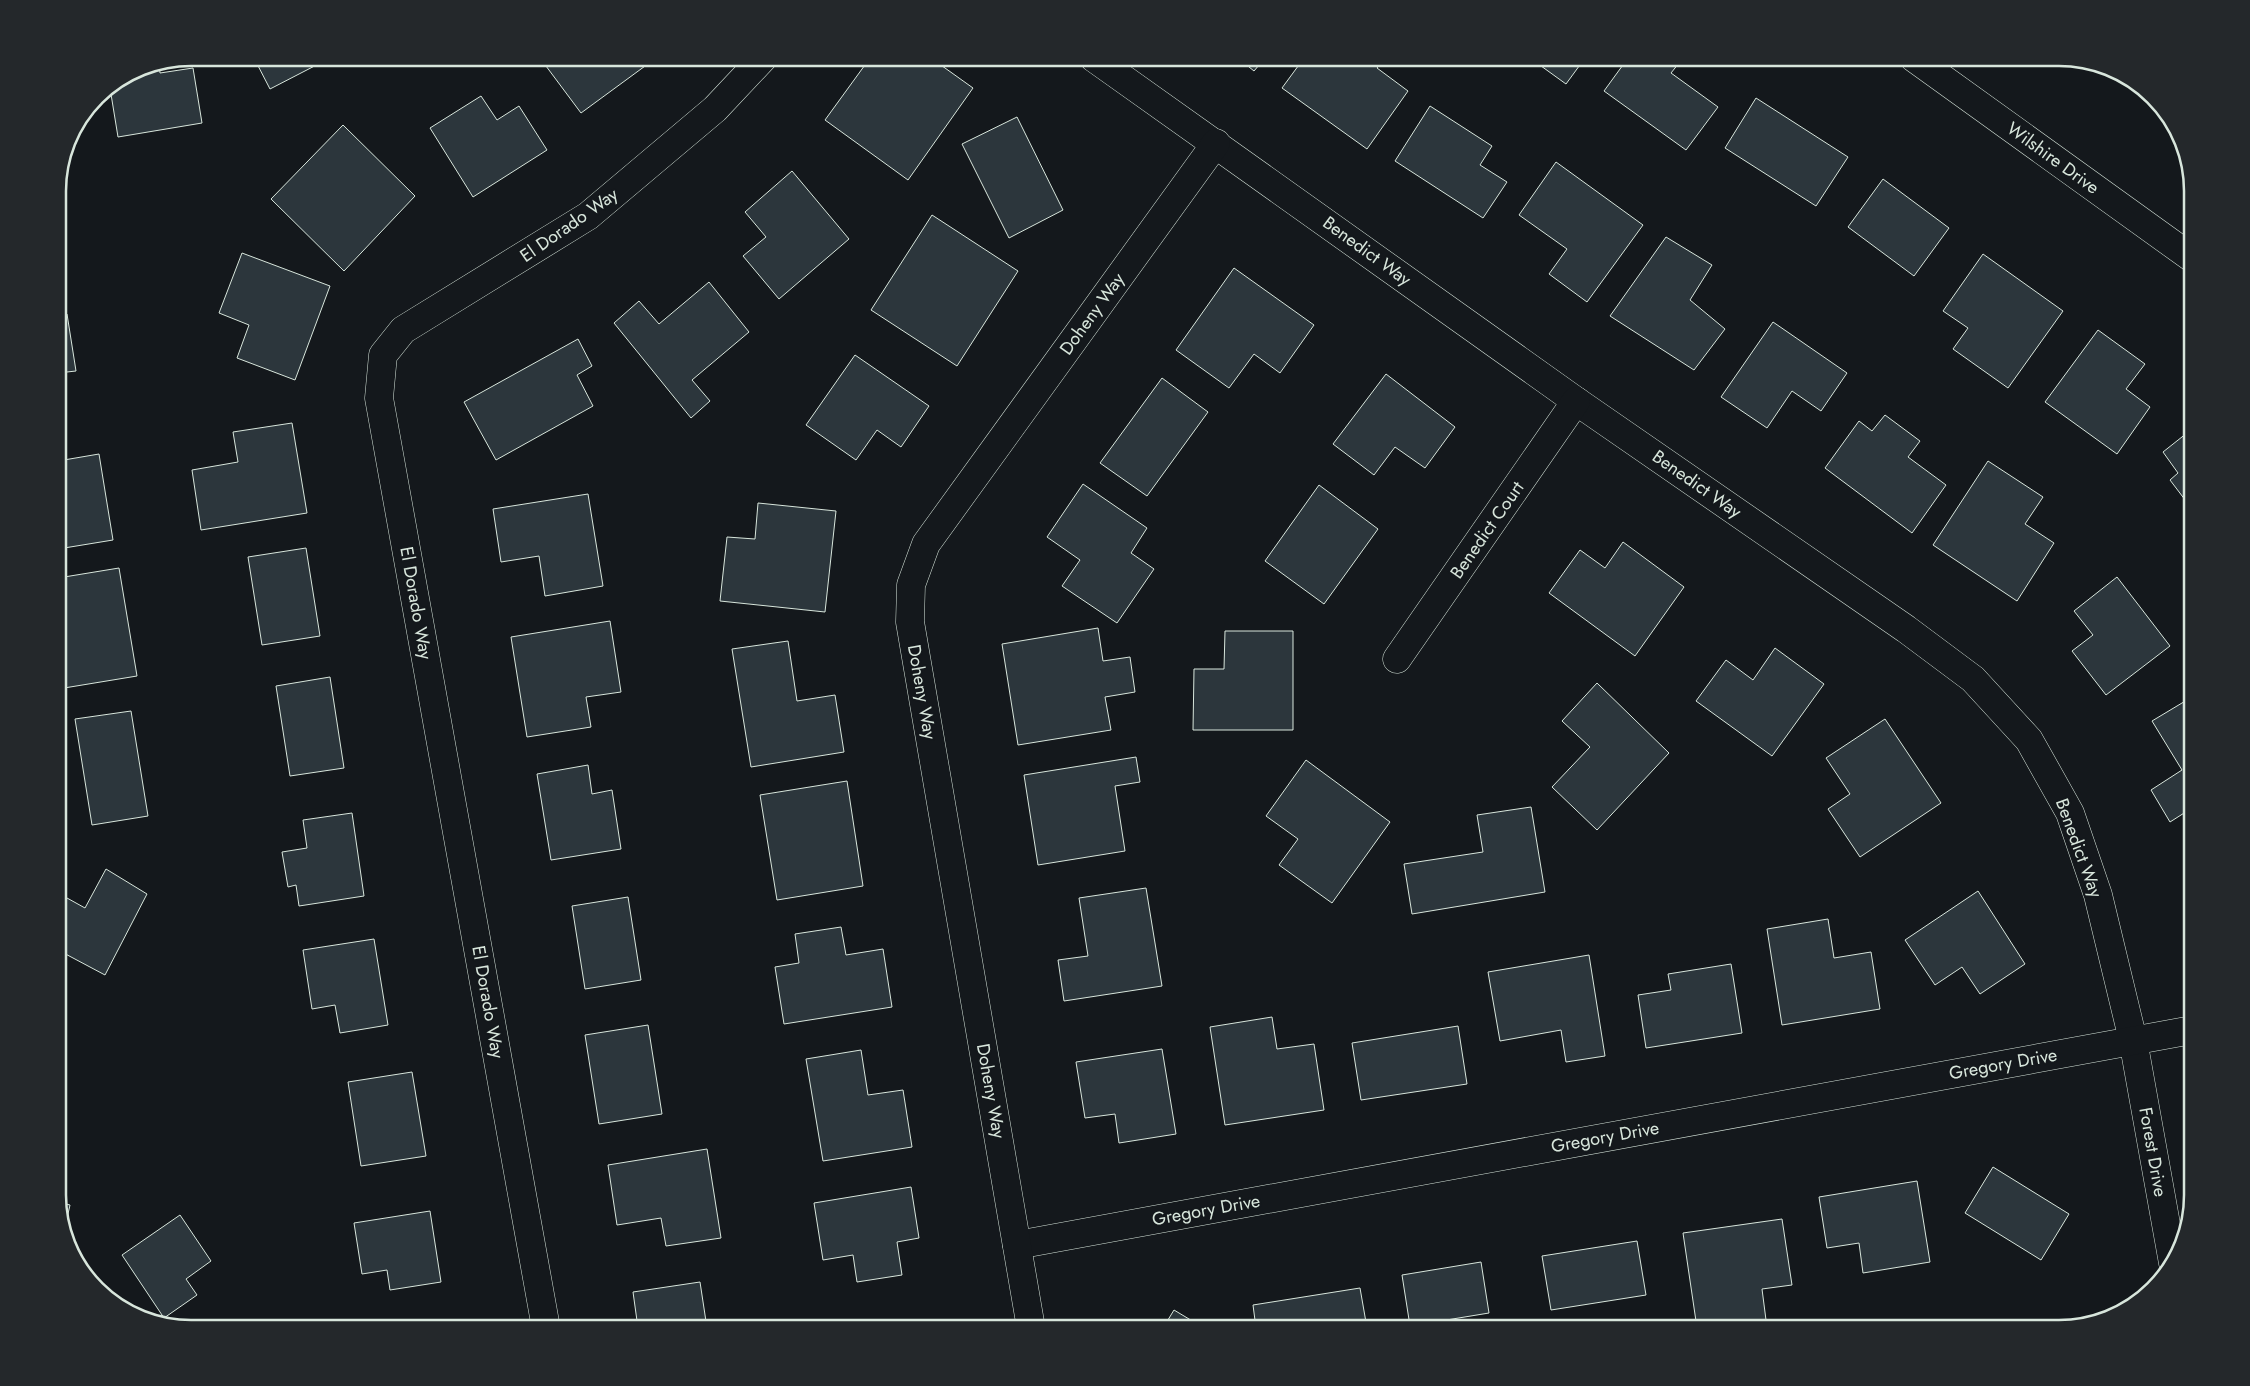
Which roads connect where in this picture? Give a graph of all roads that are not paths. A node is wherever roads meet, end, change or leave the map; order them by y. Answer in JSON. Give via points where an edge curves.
{"nodes":[{"id":1,"x":755,"y":66,"type":"edge"},
{"id":2,"x":1105,"y":66,"type":"edge"},
{"id":3,"x":1925,"y":66,"type":"edge"},
{"id":4,"x":1216,"y":143,"type":"junction"},
{"id":5,"x":2183,"y":252,"type":"edge"},
{"id":6,"x":1576,"y":400,"type":"junction"},
{"id":7,"x":1397,"y":659,"type":"dead end"},
{"id":8,"x":2184,"y":1031,"type":"edge"},
{"id":9,"x":2133,"y":1040,"type":"junction"},
{"id":10,"x":1017,"y":1245,"type":"junction"},
{"id":11,"x":2171,"y":1249,"type":"edge"},
{"id":12,"x":545,"y":1320,"type":"edge"},
{"id":13,"x":1031,"y":1320,"type":"edge"}],
"edges":[{"from":1,"to":12,"type":"street","name":"El Dorado Way","via":[[715,109],[588,216],[403,330],[383,355],[380,398]]},
{"from":2,"to":4,"type":"street","name":"Benedict Way"},
{"from":3,"to":5,"type":"street","name":"Wilshire Drive"},
{"from":4,"to":6,"type":"street","name":"Benedict Way"},
{"from":4,"to":10,"type":"street","name":"Doheny Way","via":[[926,544],[911,585],[910,622]]},
{"from":6,"to":7,"type":"street","name":"Benedict Court"},
{"from":6,"to":9,"type":"street","name":"Benedict Way","via":[[1973,679],[2029,740],[2070,813],[2098,895]]},
{"from":8,"to":9,"type":"street","name":"Gregory Drive"},
{"from":9,"to":10,"type":"street","name":"Gregory Drive"},
{"from":9,"to":11,"type":"street","name":"Forest Drive"},
{"from":10,"to":13,"type":"street","name":"Doheny Way"}]}
